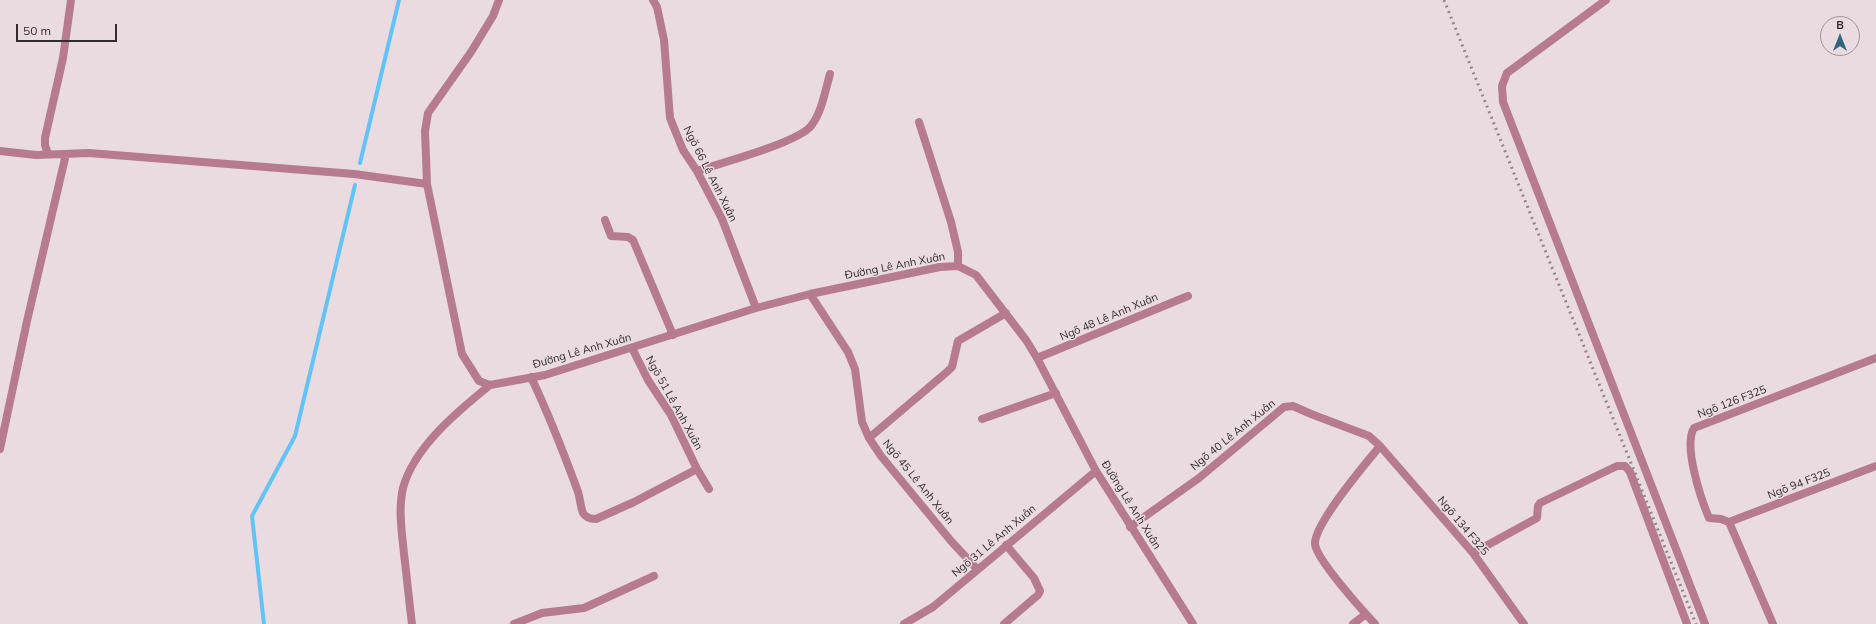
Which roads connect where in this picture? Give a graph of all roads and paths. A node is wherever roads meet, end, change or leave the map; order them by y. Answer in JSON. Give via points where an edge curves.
{"nodes":[{"id":1,"x":71,"y":0,"type":"edge"},
{"id":2,"x":499,"y":0,"type":"edge"},
{"id":3,"x":653,"y":0,"type":"edge"},
{"id":4,"x":1606,"y":0,"type":"edge"},
{"id":5,"x":830,"y":74,"type":"dead end"},
{"id":6,"x":919,"y":122,"type":"dead end"},
{"id":7,"x":0,"y":151,"type":"edge"},
{"id":8,"x":48,"y":154,"type":"junction"},
{"id":9,"x":66,"y":154,"type":"junction"},
{"id":10,"x":697,"y":171,"type":"junction"},
{"id":11,"x":427,"y":184,"type":"junction"},
{"id":12,"x":605,"y":220,"type":"dead end"},
{"id":13,"x":958,"y":266,"type":"junction"},
{"id":14,"x":810,"y":294,"type":"junction"},
{"id":15,"x":1188,"y":296,"type":"dead end"},
{"id":16,"x":756,"y":308,"type":"junction"},
{"id":17,"x":1006,"y":313,"type":"junction"},
{"id":18,"x":673,"y":335,"type":"junction"},
{"id":19,"x":632,"y":348,"type":"junction"},
{"id":20,"x":1037,"y":358,"type":"junction"},
{"id":21,"x":1876,"y":358,"type":"edge"},
{"id":22,"x":531,"y":377,"type":"junction"},
{"id":23,"x":490,"y":385,"type":"junction"},
{"id":24,"x":1056,"y":393,"type":"junction"},
{"id":25,"x":982,"y":419,"type":"dead end"},
{"id":26,"x":869,"y":438,"type":"junction"},
{"id":27,"x":1380,"y":446,"type":"junction"},
{"id":28,"x":0,"y":449,"type":"edge"},
{"id":29,"x":1876,"y":466,"type":"edge"},
{"id":30,"x":697,"y":469,"type":"junction"},
{"id":31,"x":1096,"y":471,"type":"junction"},
{"id":32,"x":709,"y":489,"type":"dead end"},
{"id":33,"x":1729,"y":522,"type":"junction"},
{"id":34,"x":1130,"y":527,"type":"junction"},
{"id":35,"x":1006,"y":545,"type":"junction"},
{"id":36,"x":1473,"y":552,"type":"junction"},
{"id":37,"x":977,"y":569,"type":"junction"},
{"id":38,"x":654,"y":576,"type":"dead end"},
{"id":39,"x":1366,"y":614,"type":"junction"},
{"id":40,"x":412,"y":624,"type":"edge"},
{"id":41,"x":514,"y":624,"type":"edge"},
{"id":42,"x":904,"y":624,"type":"edge"},
{"id":43,"x":1004,"y":624,"type":"edge"},
{"id":44,"x":1193,"y":624,"type":"edge"},
{"id":45,"x":1353,"y":624,"type":"edge"},
{"id":46,"x":1375,"y":624,"type":"edge"},
{"id":47,"x":1524,"y":624,"type":"edge"},
{"id":48,"x":1687,"y":624,"type":"edge"},
{"id":49,"x":1705,"y":624,"type":"edge"},
{"id":50,"x":1772,"y":624,"type":"edge"}],
"edges":[{"from":1,"to":8,"type":"street","via":[[64,51],[45,138]]},
{"from":2,"to":11,"type":"street","via":[[493,16],[471,52],[428,113],[425,131]]},
{"from":3,"to":10,"type":"street","name":"Ngõ 66 Lê Anh Xuân","via":[[657,7],[664,40],[670,118],[683,150]]},
{"from":4,"to":49,"type":"street","via":[[1507,73],[1502,86],[1503,102]]},
{"from":5,"to":10,"type":"street","via":[[820,109],[811,126],[804,132],[779,144]]},
{"from":6,"to":13,"type":"street","via":[[951,222],[958,252]]},
{"from":7,"to":8,"type":"street"},
{"from":8,"to":9,"type":"street"},
{"from":9,"to":11,"type":"street","via":[[88,153],[354,174]]},
{"from":9,"to":28,"type":"street"},
{"from":10,"to":16,"type":"street","name":"Ngõ 66 Lê Anh Xuân","via":[[722,219]]},
{"from":11,"to":23,"type":"street","via":[[462,354],[479,381]]},
{"from":12,"to":18,"type":"street","via":[[611,236],[628,237],[633,240]]},
{"from":13,"to":14,"type":"street","name":"Đường Lê Anh Xuân","via":[[928,269]]},
{"from":13,"to":17,"type":"street","name":"Đường Lê Anh Xuân","via":[[976,275]]},
{"from":14,"to":16,"type":"street","name":"Đường Lê Anh Xuân"},
{"from":14,"to":26,"type":"street","name":"Ngõ 45 Lê Anh Xuân","via":[[848,352],[855,369],[862,422]]},
{"from":15,"to":20,"type":"street","name":"Ngõ 48 Lê Anh Xuân"},
{"from":16,"to":18,"type":"street","name":"Đường Lê Anh Xuân"},
{"from":17,"to":20,"type":"street","name":"Đường Lê Anh Xuân"},
{"from":17,"to":26,"type":"street","via":[[958,341],[952,367]]},
{"from":18,"to":19,"type":"street","name":"Đường Lê Anh Xuân"},
{"from":19,"to":22,"type":"street","name":"Đường Lê Anh Xuân"},
{"from":19,"to":30,"type":"street","name":"Ngõ 51 Lê Anh Xuân","via":[[648,380],[671,415]]},
{"from":20,"to":24,"type":"street","name":"Đường Lê Anh Xuân"},
{"from":21,"to":33,"type":"street","name":"Ngõ 126 F325","via":[[1694,428],[1690,434],[1689,444],[1701,499],[1709,518]]},
{"from":22,"to":23,"type":"street","name":"Đường Lê Anh Xuân"},
{"from":22,"to":30,"type":"street","via":[[577,490],[583,512],[590,519],[634,502]]},
{"from":23,"to":40,"type":"street","via":[[435,434],[413,464],[403,487],[401,525]]},
{"from":24,"to":25,"type":"street"},
{"from":24,"to":31,"type":"street","name":"Đường Lê Anh Xuân"},
{"from":26,"to":37,"type":"street","name":"Ngõ 45 Lê Anh Xuân","via":[[951,541]]},
{"from":27,"to":34,"type":"street","name":"Ngõ 40 Lê Anh Xuân","via":[[1370,436],[1293,406],[1284,407],[1199,478]]},
{"from":27,"to":36,"type":"street","name":"Ngõ 134 F325"},
{"from":27,"to":39,"type":"street","via":[[1347,486],[1319,529],[1315,545],[1326,565]]},
{"from":29,"to":33,"type":"street","name":"Ngõ 94 F325"},
{"from":30,"to":32,"type":"street","name":"Ngõ 51 Lê Anh Xuân"},
{"from":31,"to":34,"type":"street","name":"Đường Lê Anh Xuân"},
{"from":31,"to":35,"type":"street","name":"Ngõ 31 Lê Anh Xuân"},
{"from":33,"to":50,"type":"street"},
{"from":34,"to":44,"type":"street","name":"Đường Lê Anh Xuân"},
{"from":35,"to":37,"type":"street","name":"Ngõ 31 Lê Anh Xuân"},
{"from":35,"to":43,"type":"street","via":[[1034,578],[1040,591]]},
{"from":36,"to":47,"type":"street","name":"Ngõ 134 F325"},
{"from":36,"to":48,"type":"street","via":[[1537,518],[1540,503],[1617,466],[1625,466],[1636,486]]},
{"from":37,"to":42,"type":"street","name":"Ngõ 31 Lê Anh Xuân","via":[[933,607]]},
{"from":38,"to":41,"type":"street","via":[[584,608],[542,613]]},
{"from":39,"to":45,"type":"street"},
{"from":39,"to":46,"type":"street"}]}
